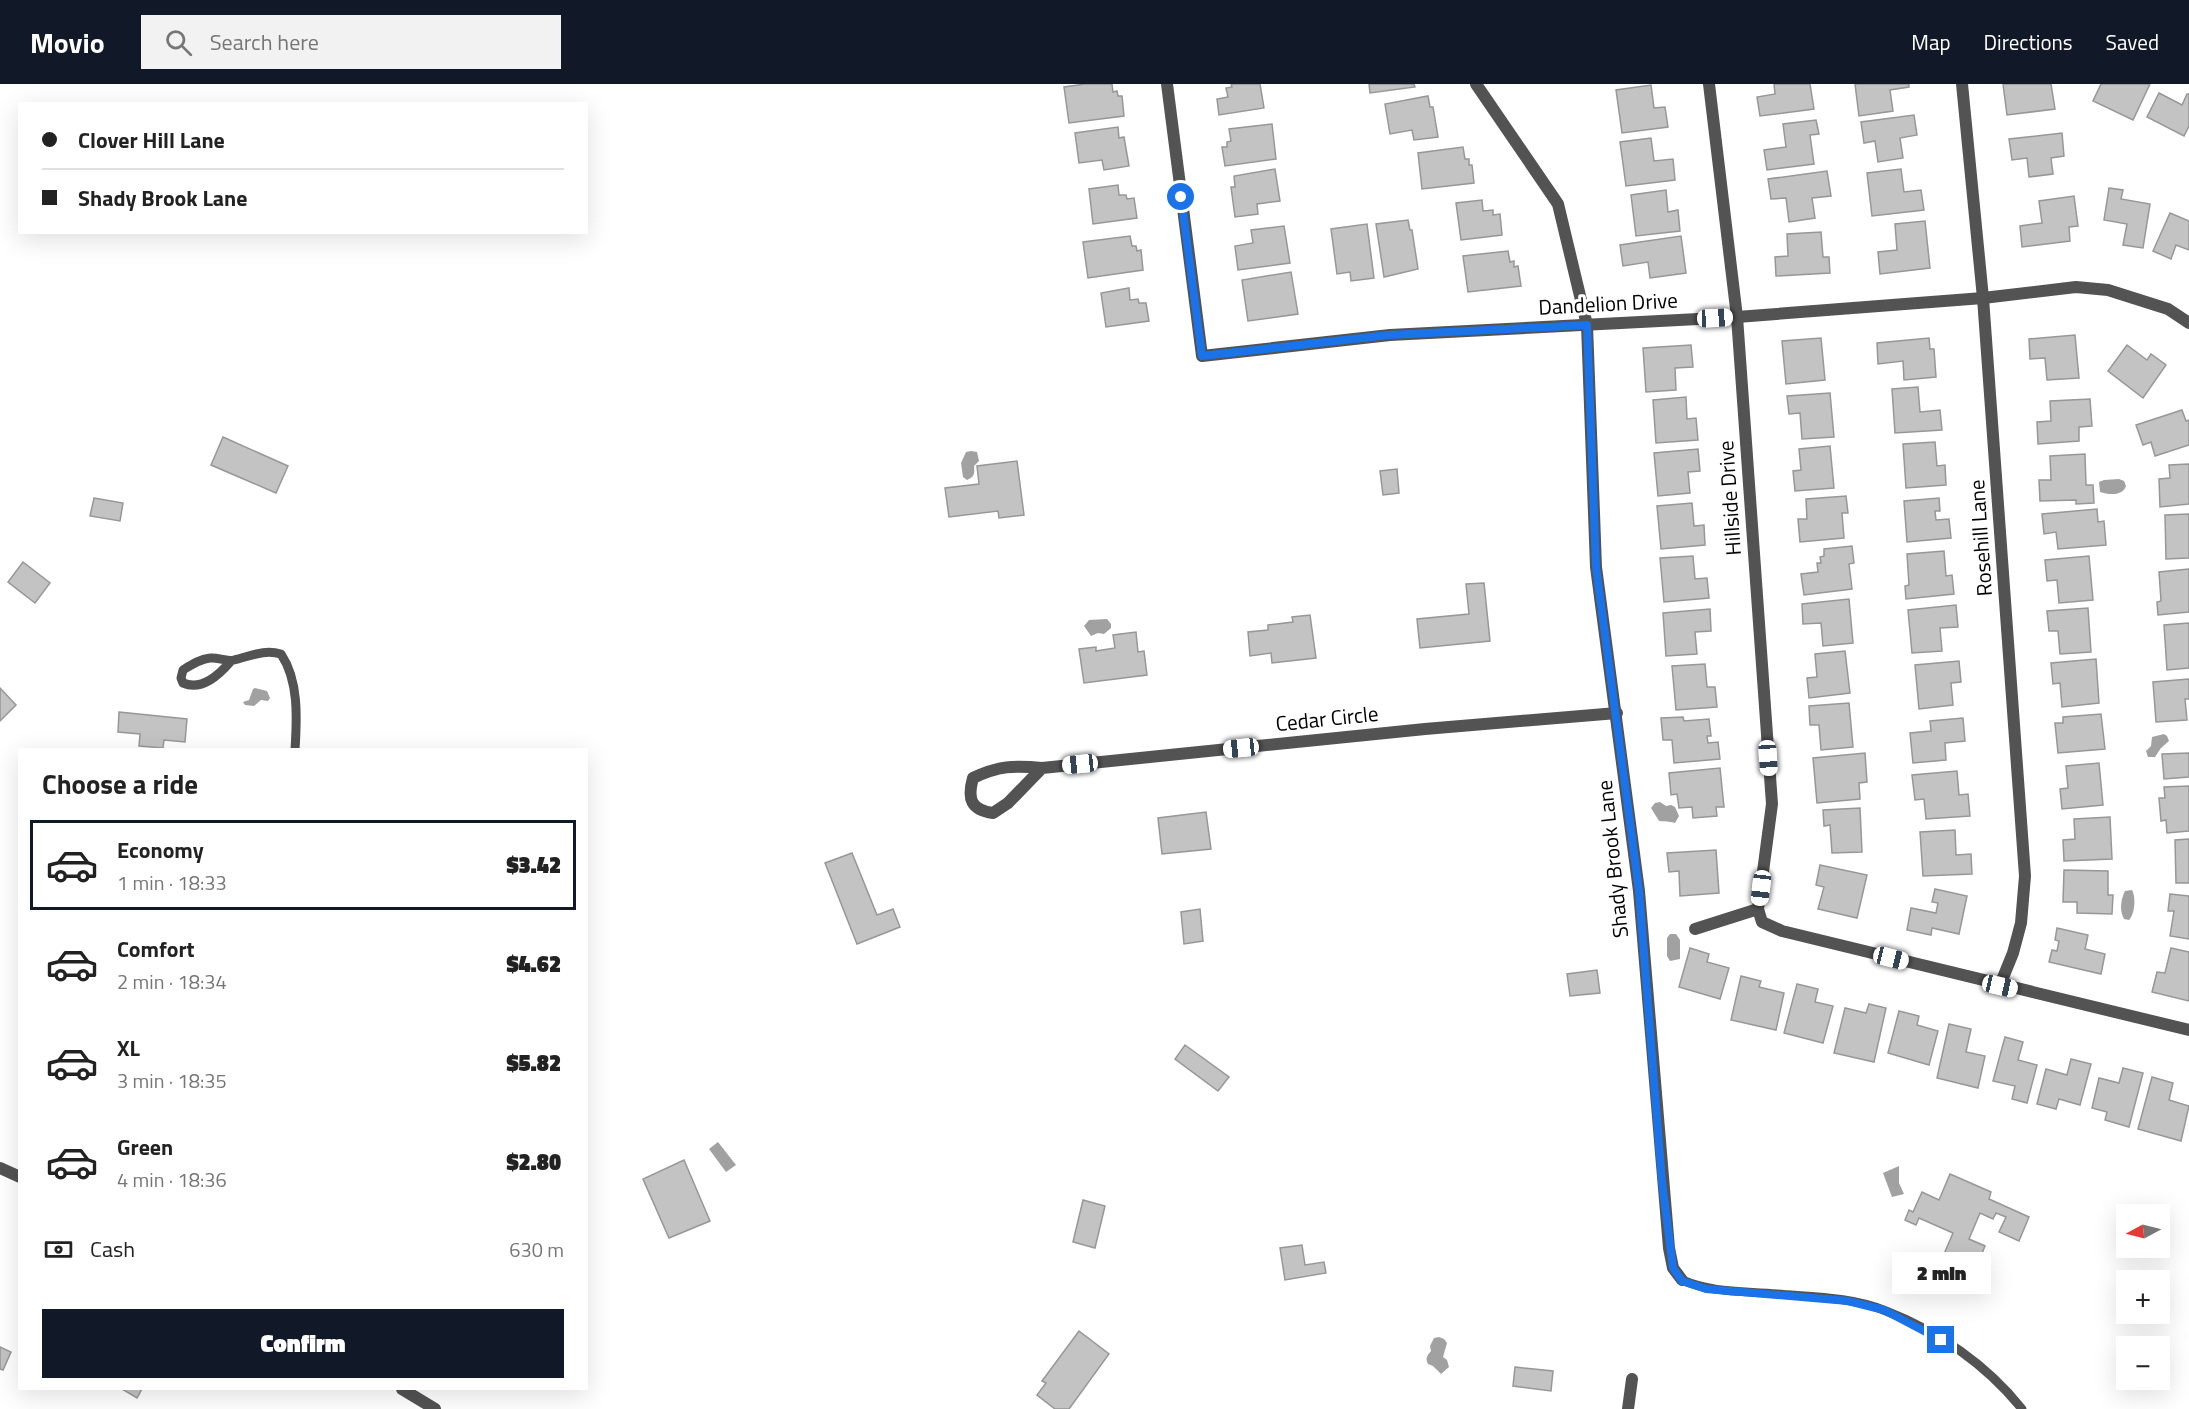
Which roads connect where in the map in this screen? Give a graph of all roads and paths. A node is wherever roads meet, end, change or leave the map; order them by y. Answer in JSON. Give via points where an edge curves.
{"nodes":[{"id":1,"x":1167,"y":84,"type":"edge"},
{"id":2,"x":1476,"y":84,"type":"edge"},
{"id":3,"x":1709,"y":84,"type":"edge"},
{"id":4,"x":1962,"y":84,"type":"edge"},
{"id":5,"x":1983,"y":298,"type":"junction"},
{"id":6,"x":1737,"y":317,"type":"junction"},
{"id":7,"x":2189,"y":322,"type":"edge"},
{"id":8,"x":1587,"y":325,"type":"junction"},
{"id":9,"x":231,"y":661,"type":"junction"},
{"id":10,"x":1617,"y":713,"type":"junction"},
{"id":11,"x":295,"y":748,"type":"edge"},
{"id":12,"x":1042,"y":768,"type":"junction"},
{"id":13,"x":1758,"y":909,"type":"junction"},
{"id":14,"x":1695,"y":929,"type":"dead end"},
{"id":15,"x":2000,"y":986,"type":"junction"},
{"id":16,"x":2189,"y":1030,"type":"edge"},
{"id":17,"x":0,"y":1168,"type":"edge"},
{"id":18,"x":18,"y":1176,"type":"edge"},
{"id":19,"x":1682,"y":1281,"type":"joint"},
{"id":20,"x":1632,"y":1378,"type":"dead end"},
{"id":21,"x":404,"y":1390,"type":"edge"},
{"id":22,"x":435,"y":1409,"type":"edge"},
{"id":23,"x":1628,"y":1409,"type":"edge"},
{"id":24,"x":2022,"y":1409,"type":"edge"}],
"edges":[{"from":1,"to":8,"type":"street","name":"Dandelion Drive","via":[[1202,356],[1389,335]]},
{"from":2,"to":8,"type":"street","name":"Shady Brook Lane","via":[[1558,204]]},
{"from":3,"to":6,"type":"street","name":"Hillside Drive"},
{"from":4,"to":5,"type":"street","name":"Rosehill Lane"},
{"from":5,"to":6,"type":"street","name":"Dandelion Drive"},
{"from":5,"to":7,"type":"street","name":"Dandelion Drive","via":[[2076,287],[2108,290],[2168,309]]},
{"from":5,"to":15,"type":"street","name":"Rosehill Lane","via":[[2025,876],[2020,923]]},
{"from":6,"to":8,"type":"street","name":"Dandelion Drive"},
{"from":6,"to":13,"type":"street","name":"Hillside Drive","via":[[1772,804]]},
{"from":8,"to":10,"type":"street","name":"Shady Brook Lane","via":[[1596,567]]},
{"from":9,"to":9,"type":"lane","via":[[210,658],[183,670],[181,678],[191,687],[201,685]]},
{"from":9,"to":11,"type":"lane","via":[[259,652],[281,654],[290,668],[294,691]]},
{"from":10,"to":12,"type":"street","name":"Cedar Circle"},
{"from":10,"to":19,"type":"street","name":"Shady Brook Lane","via":[[1639,891],[1669,1248],[1673,1268]]},
{"from":12,"to":12,"type":"street","name":"Cedar Circle","via":[[1014,765],[973,778],[972,804],[980,811],[993,813]]},
{"from":13,"to":14,"type":"street"},
{"from":13,"to":15,"type":"street","via":[[1762,922],[1782,931]]},
{"from":15,"to":16,"type":"street"},
{"from":17,"to":18,"type":"street"},
{"from":19,"to":24,"type":"lane","name":"Shady Brook Lane","via":[[1706,1289],[1848,1301],[1884,1310],[1974,1360]]},
{"from":20,"to":23,"type":"street"},
{"from":21,"to":22,"type":"street"}]}
